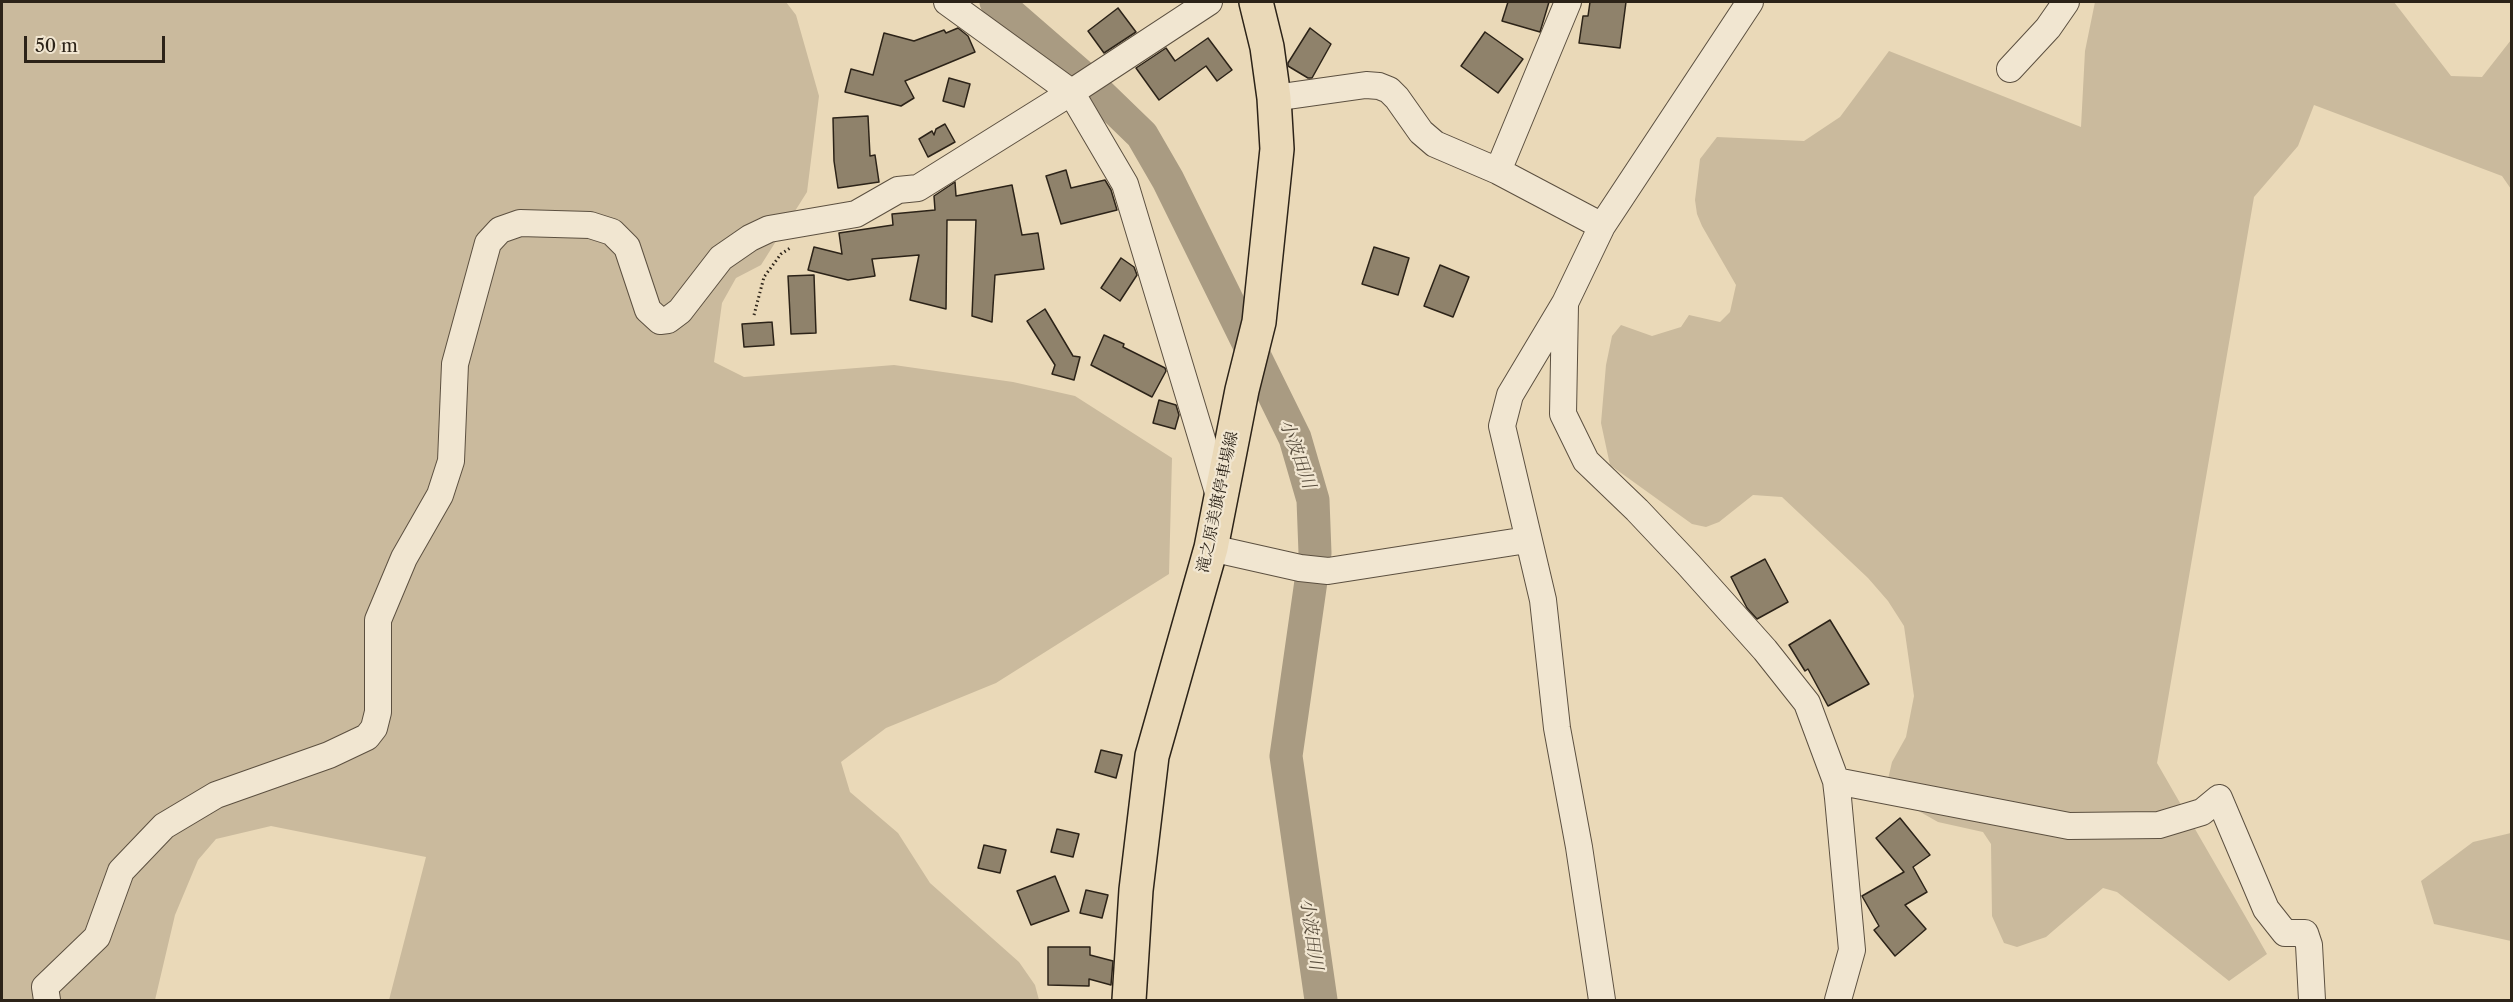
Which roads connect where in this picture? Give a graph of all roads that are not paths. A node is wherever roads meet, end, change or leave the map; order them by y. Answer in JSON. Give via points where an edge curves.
{"nodes":[{"id":1,"x":947,"y":2,"type":"edge"},
{"id":2,"x":1209,"y":2,"type":"edge"},
{"id":3,"x":1256,"y":2,"type":"edge"},
{"id":4,"x":1568,"y":2,"type":"edge"},
{"id":5,"x":1750,"y":2,"type":"edge"},
{"id":6,"x":2066,"y":2,"type":"edge"},
{"id":7,"x":2010,"y":69,"type":"dead end"},
{"id":8,"x":1074,"y":90,"type":"junction"},
{"id":9,"x":1274,"y":98,"type":"junction"},
{"id":10,"x":1498,"y":171,"type":"junction"},
{"id":11,"x":1602,"y":226,"type":"junction"},
{"id":12,"x":1565,"y":303,"type":"junction"},
{"id":13,"x":1220,"y":500,"type":"junction"},
{"id":14,"x":1527,"y":540,"type":"junction"},
{"id":15,"x":1211,"y":548,"type":"junction"},
{"id":16,"x":1836,"y":782,"type":"junction"},
{"id":17,"x":47,"y":1000,"type":"edge"},
{"id":18,"x":1130,"y":1000,"type":"edge"},
{"id":19,"x":1602,"y":1000,"type":"edge"},
{"id":20,"x":1838,"y":1000,"type":"edge"},
{"id":21,"x":2312,"y":1000,"type":"edge"}],
"edges":[{"from":1,"to":8,"type":"street"},
{"from":2,"to":8,"type":"street"},
{"from":3,"to":9,"type":"main road","name":"滝之原美旗停車場線"},
{"from":4,"to":10,"type":"street"},
{"from":5,"to":11,"type":"street"},
{"from":6,"to":7,"type":"street"},
{"from":8,"to":13,"type":"street","via":[[1125,184]]},
{"from":8,"to":17,"type":"street","via":[[918,188],[898,190],[856,214],[769,229],[750,238],[721,258],[680,311],[668,320],[660,321],[648,310],[627,248],[612,232],[590,225],[520,223],[500,230],[488,243],[455,364],[451,460],[444,483],[404,558],[378,620],[378,712],[374,728],[367,737],[329,756],[216,795],[164,826],[122,872],[97,937],[45,987]]},
{"from":9,"to":10,"type":"street","via":[[1379,86],[1398,98],[1421,132],[1435,144]]},
{"from":9,"to":13,"type":"main road","name":"滝之原美旗停車場線","via":[[1277,149],[1259,322]]},
{"from":10,"to":11,"type":"street"},
{"from":11,"to":12,"type":"street"},
{"from":12,"to":14,"type":"street","via":[[1510,395],[1502,426]]},
{"from":12,"to":16,"type":"street","via":[[1563,414],[1586,461],[1695,573],[1807,703]]},
{"from":13,"to":15,"type":"main road","name":"滝之原美旗停車場線"},
{"from":14,"to":15,"type":"street","via":[[1328,571]]},
{"from":14,"to":19,"type":"street","via":[[1543,600],[1557,728]]},
{"from":15,"to":18,"type":"main road","name":"滝之原美旗停車場線","via":[[1152,756],[1136,890]]},
{"from":16,"to":20,"type":"street","via":[[1852,950]]},
{"from":16,"to":21,"type":"street","via":[[2069,826],[2159,825],[2202,812],[2219,798],[2266,909],[2285,933],[2305,933]]}]}
